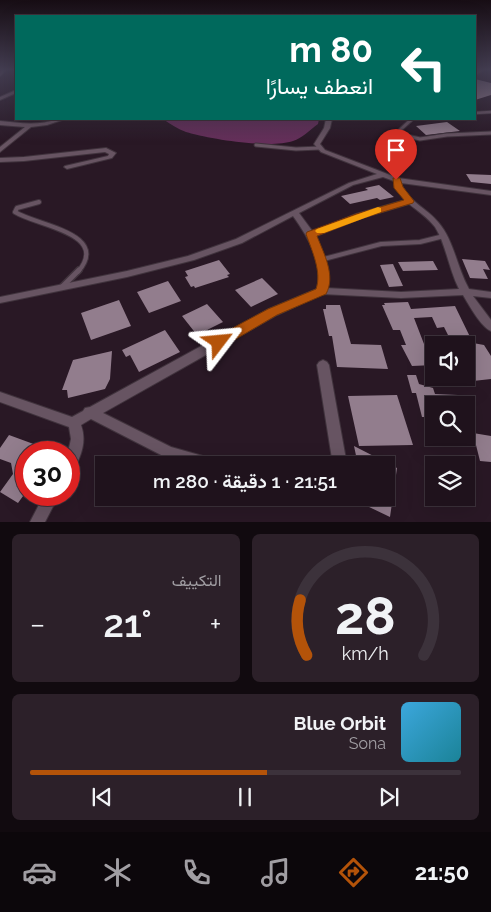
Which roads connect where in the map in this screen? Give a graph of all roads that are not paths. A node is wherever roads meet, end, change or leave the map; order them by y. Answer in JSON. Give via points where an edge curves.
{"nodes":[{"id":1,"x":491,"y":112,"type":"edge"},
{"id":2,"x":476,"y":113,"type":"edge"},
{"id":3,"x":59,"y":120,"type":"edge"},
{"id":4,"x":329,"y":120,"type":"edge"},
{"id":5,"x":411,"y":120,"type":"edge"},
{"id":6,"x":0,"y":123,"type":"edge"},
{"id":7,"x":30,"y":125,"type":"junction"},
{"id":8,"x":491,"y":133,"type":"edge"},
{"id":9,"x":256,"y":145,"type":"dead end"},
{"id":10,"x":320,"y":148,"type":"junction"},
{"id":11,"x":0,"y":150,"type":"edge"},
{"id":12,"x":0,"y":160,"type":"edge"},
{"id":13,"x":67,"y":167,"type":"dead end"},
{"id":14,"x":382,"y":176,"type":"junction"},
{"id":15,"x":396,"y":180,"type":"junction"},
{"id":16,"x":491,"y":192,"type":"edge"},
{"id":17,"x":410,"y":201,"type":"junction"},
{"id":18,"x":39,"y":202,"type":"dead end"},
{"id":19,"x":295,"y":213,"type":"junction"},
{"id":20,"x":311,"y":234,"type":"junction"},
{"id":21,"x":444,"y":236,"type":"junction"},
{"id":22,"x":320,"y":260,"type":"junction"},
{"id":23,"x":62,"y":288,"type":"junction"},
{"id":24,"x":322,"y":291,"type":"junction"},
{"id":25,"x":465,"y":292,"type":"junction"},
{"id":26,"x":491,"y":295,"type":"edge"},
{"id":27,"x":0,"y":300,"type":"edge"},
{"id":28,"x":491,"y":327,"type":"edge"},
{"id":29,"x":322,"y":365,"type":"dead end"},
{"id":30,"x":0,"y":398,"type":"edge"},
{"id":31,"x":89,"y":412,"type":"junction"},
{"id":32,"x":73,"y":423,"type":"junction"},
{"id":33,"x":79,"y":441,"type":"edge"},
{"id":34,"x":180,"y":456,"type":"edge"},
{"id":35,"x":338,"y":456,"type":"edge"},
{"id":36,"x":46,"y":506,"type":"edge"},
{"id":37,"x":37,"y":522,"type":"edge"}],
"edges":[{"from":1,"to":2,"type":"lane"},
{"from":3,"to":7,"type":"street"},
{"from":4,"to":10,"type":"street","via":[[317,144]]},
{"from":5,"to":8,"type":"lane","via":[[400,130],[403,135],[420,139]]},
{"from":6,"to":7,"type":"street"},
{"from":7,"to":11,"type":"street"},
{"from":9,"to":10,"type":"lane"},
{"from":10,"to":14,"type":"street"},
{"from":12,"to":13,"type":"street","via":[[106,150],[113,153],[110,157]]},
{"from":14,"to":15,"type":"street"},
{"from":14,"to":19,"type":"street","via":[[351,184]]},
{"from":15,"to":16,"type":"street"},
{"from":15,"to":17,"type":"street","via":[[398,188]]},
{"from":17,"to":20,"type":"street"},
{"from":17,"to":21,"type":"street","via":[[428,214]]},
{"from":18,"to":23,"type":"lane","via":[[20,206],[15,212],[28,220],[72,234],[86,247],[83,266]]},
{"from":19,"to":20,"type":"street"},
{"from":19,"to":23,"type":"street","via":[[239,241],[191,258]]},
{"from":20,"to":22,"type":"street"},
{"from":21,"to":22,"type":"lane","via":[[420,242],[380,244]]},
{"from":21,"to":25,"type":"street"},
{"from":22,"to":24,"type":"street","via":[[325,281]]},
{"from":23,"to":27,"type":"street"},
{"from":24,"to":25,"type":"street","via":[[401,295]]},
{"from":24,"to":31,"type":"street","via":[[273,312]]},
{"from":25,"to":26,"type":"street"},
{"from":25,"to":28,"type":"street"},
{"from":29,"to":35,"type":"street"},
{"from":30,"to":32,"type":"street"},
{"from":31,"to":32,"type":"street"},
{"from":31,"to":34,"type":"street"},
{"from":32,"to":33,"type":"street"},
{"from":36,"to":37,"type":"street"}]}
